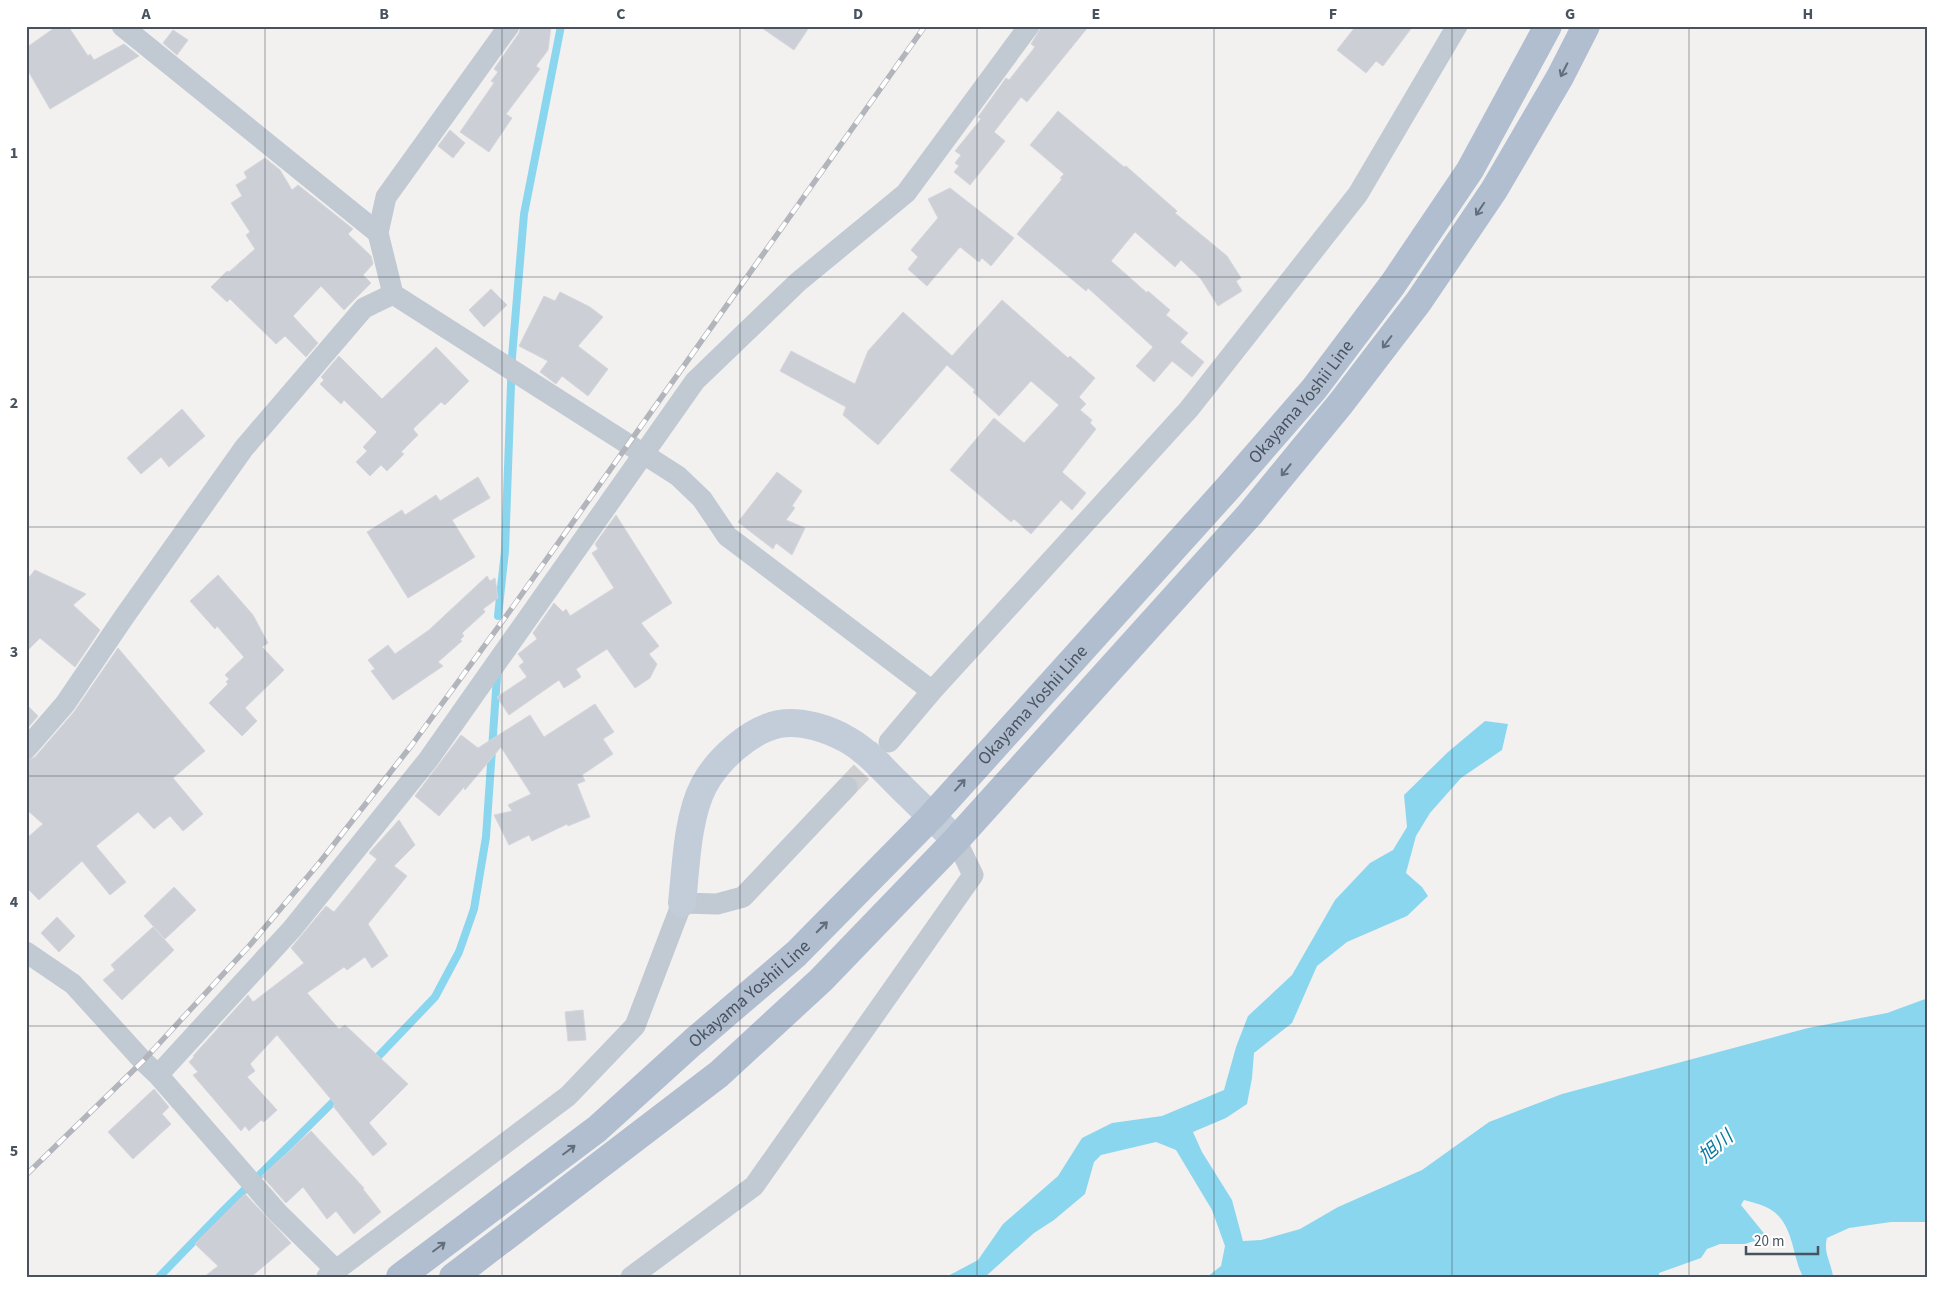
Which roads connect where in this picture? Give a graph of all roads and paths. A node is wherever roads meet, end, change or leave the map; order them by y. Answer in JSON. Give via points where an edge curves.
{"nodes":[{"id":1,"x":122,"y":26,"type":"edge"},
{"id":2,"x":509,"y":26,"type":"edge"},
{"id":3,"x":1029,"y":26,"type":"edge"},
{"id":4,"x":1457,"y":26,"type":"edge"},
{"id":5,"x":1548,"y":26,"type":"edge"},
{"id":6,"x":1586,"y":26,"type":"edge"},
{"id":7,"x":378,"y":233,"type":"junction"},
{"id":8,"x":394,"y":294,"type":"junction"},
{"id":9,"x":643,"y":455,"type":"junction"},
{"id":10,"x":932,"y":692,"type":"junction"},
{"id":11,"x":889,"y":742,"type":"tunnel mouth"},
{"id":12,"x":26,"y":749,"type":"edge"},
{"id":13,"x":847,"y":787,"type":"tunnel mouth"},
{"id":14,"x":931,"y":817,"type":"junction"},
{"id":15,"x":956,"y":840,"type":"junction"},
{"id":16,"x":682,"y":903,"type":"junction"},
{"id":17,"x":26,"y":952,"type":"edge"},
{"id":18,"x":158,"y":1075,"type":"junction"},
{"id":19,"x":331,"y":1273,"type":"edge"},
{"id":20,"x":400,"y":1277,"type":"edge"},
{"id":21,"x":453,"y":1277,"type":"edge"},
{"id":22,"x":631,"y":1277,"type":"edge"}],
"edges":[{"from":1,"to":7,"type":"street"},
{"from":2,"to":7,"type":"street","via":[[386,197]]},
{"from":3,"to":9,"type":"street","via":[[906,193],[798,282],[695,382]]},
{"from":4,"to":10,"type":"street","via":[[1358,194],[1189,410]]},
{"from":14,"to":5,"type":"main road","name":"Okayama Yoshii Line","one_way":true,"via":[[1314,388],[1393,284],[1470,170]]},
{"from":6,"to":15,"type":"main road","name":"Okayama Yoshii Line","one_way":true,"via":[[1494,190],[1419,301],[1347,395],[1250,514]]},
{"from":7,"to":8,"type":"street"},
{"from":8,"to":9,"type":"street"},
{"from":8,"to":12,"type":"street","via":[[364,308],[244,448],[65,704]]},
{"from":9,"to":10,"type":"street","via":[[678,476],[702,499],[726,536]]},
{"from":9,"to":18,"type":"street","via":[[428,760],[292,929]]},
{"from":10,"to":11,"type":"street"},
{"from":13,"to":16,"type":"street","via":[[743,897],[717,904]]},
{"from":14,"to":15,"type":"street"},
{"from":14,"to":16,"type":"street","via":[[865,751],[847,739],[806,724],[779,724],[754,734],[725,755],[704,785],[690,836]]},
{"from":20,"to":14,"type":"main road","name":"Okayama Yoshii Line","one_way":true,"via":[[597,1129],[796,954]]},
{"from":15,"to":21,"type":"main road","name":"Okayama Yoshii Line","via":[[822,980],[720,1074]]},
{"from":15,"to":22,"type":"street","via":[[973,875],[754,1186]]},
{"from":16,"to":19,"type":"street","via":[[635,1026],[568,1096]]},
{"from":17,"to":18,"type":"street","via":[[73,984]]},
{"from":18,"to":19,"type":"street"}]}
